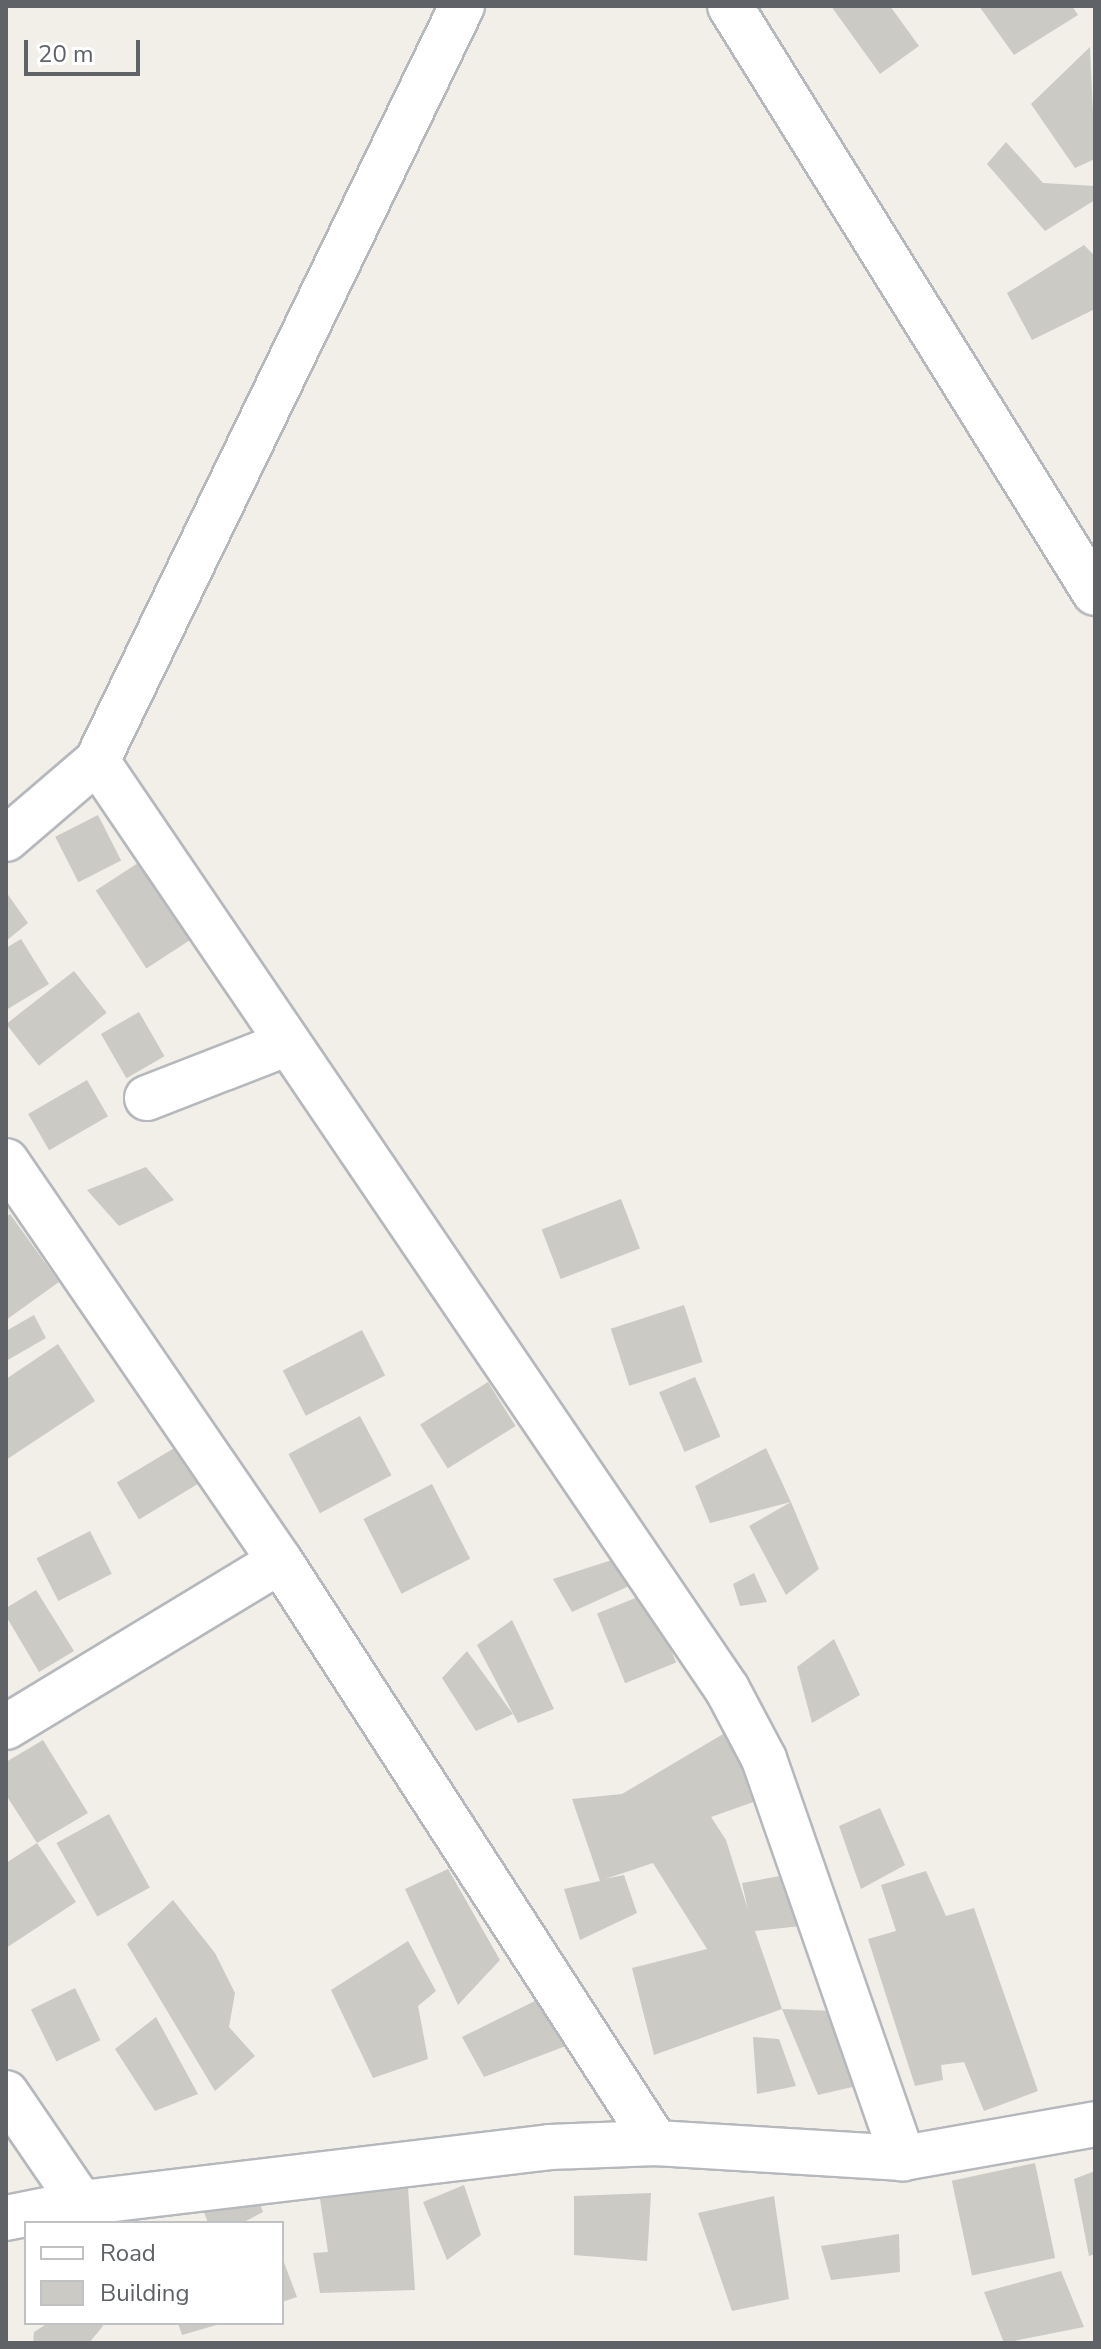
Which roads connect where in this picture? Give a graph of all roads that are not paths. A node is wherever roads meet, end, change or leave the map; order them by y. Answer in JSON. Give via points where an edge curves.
{"nodes":[{"id":1,"x":462,"y":6,"type":"edge"},
{"id":2,"x":730,"y":6,"type":"edge"},
{"id":3,"x":1095,"y":593,"type":"edge"},
{"id":4,"x":97,"y":761,"type":"junction"},
{"id":5,"x":6,"y":839,"type":"edge"},
{"id":6,"x":288,"y":1043,"type":"junction"},
{"id":7,"x":147,"y":1098,"type":"dead end"},
{"id":8,"x":6,"y":1161,"type":"edge"},
{"id":9,"x":280,"y":1561,"type":"junction"},
{"id":10,"x":6,"y":1727,"type":"edge"},
{"id":11,"x":6,"y":2093,"type":"edge"},
{"id":12,"x":1095,"y":2124,"type":"edge"},
{"id":13,"x":656,"y":2143,"type":"junction"},
{"id":14,"x":903,"y":2158,"type":"junction"},
{"id":15,"x":81,"y":2203,"type":"junction"},
{"id":16,"x":6,"y":2218,"type":"edge"}],
"edges":[{"from":1,"to":4,"type":"street"},
{"from":2,"to":3,"type":"street"},
{"from":4,"to":5,"type":"street"},
{"from":4,"to":6,"type":"street"},
{"from":6,"to":7,"type":"street"},
{"from":6,"to":14,"type":"street","via":[[745,1721]]},
{"from":8,"to":9,"type":"street"},
{"from":9,"to":10,"type":"street"},
{"from":9,"to":13,"type":"street"},
{"from":11,"to":15,"type":"street"},
{"from":12,"to":14,"type":"street"},
{"from":13,"to":14,"type":"street"},
{"from":13,"to":15,"type":"street","via":[[550,2147]]},
{"from":15,"to":16,"type":"street"}]}
